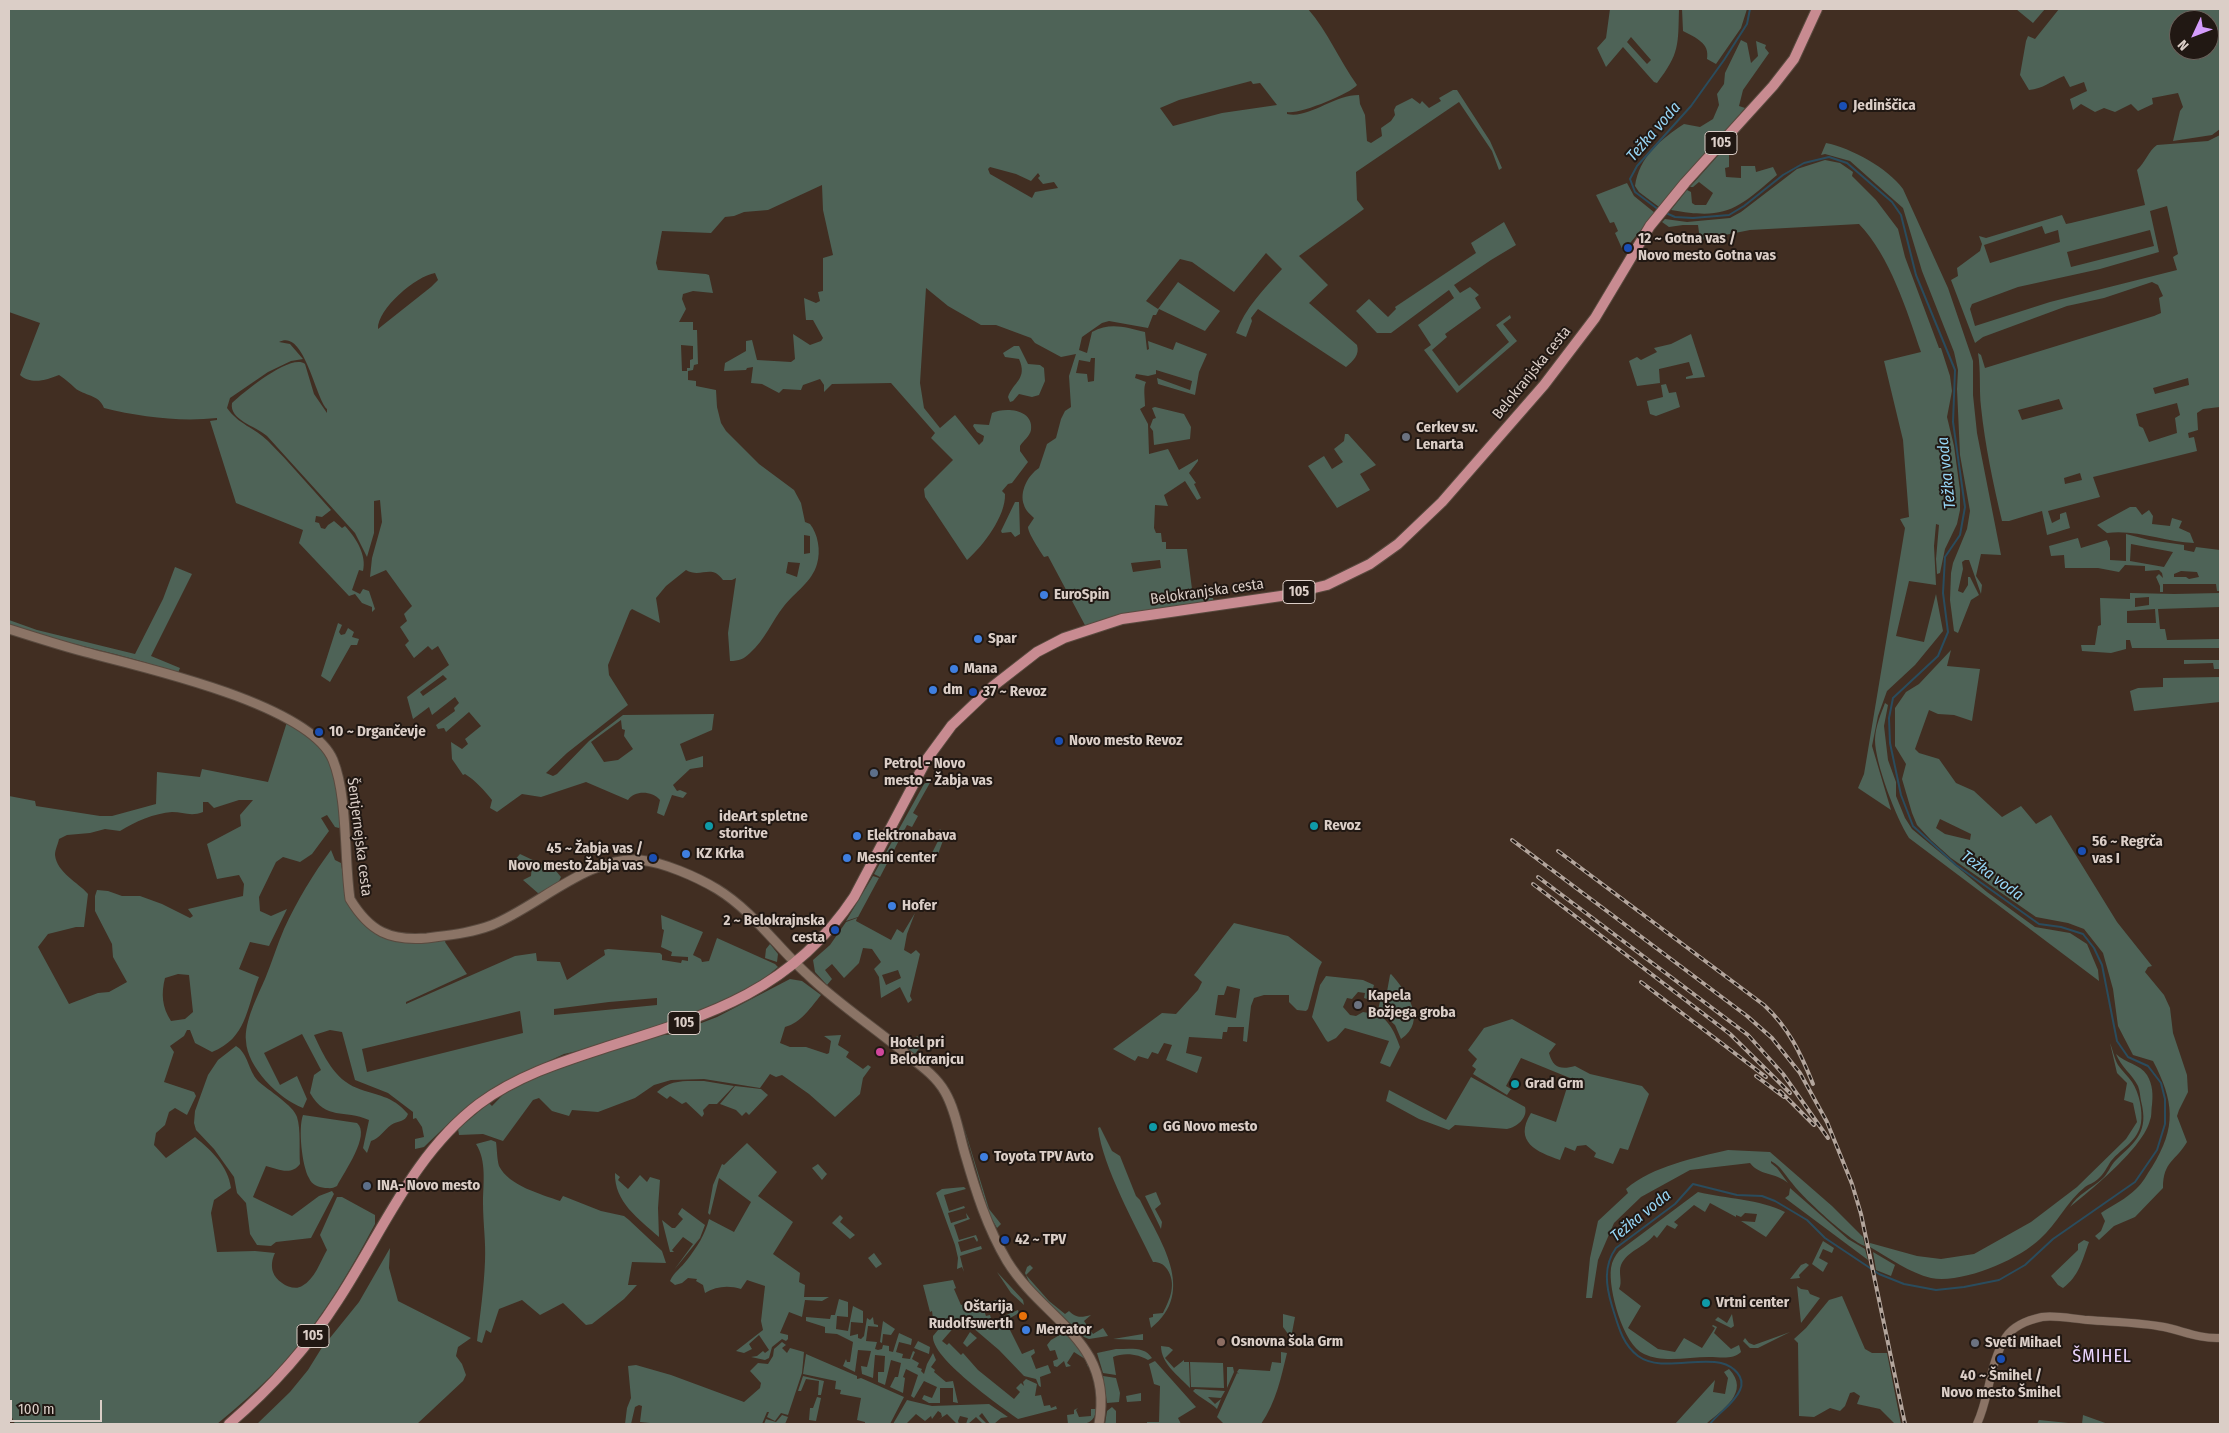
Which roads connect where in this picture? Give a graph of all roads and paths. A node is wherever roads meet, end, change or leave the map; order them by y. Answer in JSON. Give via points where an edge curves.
{"nodes":[{"id":1,"x":1817,"y":9,"type":"edge"},
{"id":2,"x":9,"y":629,"type":"edge"},
{"id":3,"x":796,"y":963,"type":"junction"},
{"id":4,"x":2220,"y":1338,"type":"edge"},
{"id":5,"x":228,"y":1424,"type":"edge"},
{"id":6,"x":1099,"y":1424,"type":"edge"},
{"id":7,"x":1977,"y":1424,"type":"edge"}],
"edges":[{"from":1,"to":3,"type":"main road","name":"Belokranjska cesta","number":"105","via":[[1794,59],[1650,226],[1595,318],[1544,385],[1442,502],[1398,544],[1370,564],[1327,585],[1281,596],[1122,619],[1037,652],[952,724],[935,746],[850,903],[817,944]]},
{"from":2,"to":3,"type":"main road","name":"Šentjernejska cesta","via":[[239,697],[278,713],[315,736],[333,760],[340,792],[350,899],[369,924],[387,935],[416,939],[477,930],[508,917],[596,868],[609,863],[640,860],[670,868],[715,887],[759,924]]},
{"from":3,"to":5,"type":"main road","number":"105","via":[[759,989],[697,1019],[558,1062],[526,1076],[478,1105],[443,1137],[419,1167],[314,1335],[268,1388]]},
{"from":3,"to":6,"type":"main road","name":"Šentjernejska cesta","via":[[827,992],[924,1068],[943,1088],[953,1108],[980,1206],[996,1241],[1022,1284],[1078,1339],[1095,1365],[1102,1400]]},
{"from":4,"to":7,"type":"street","via":[[2193,1336],[2165,1327],[2089,1320],[2042,1318],[2020,1325],[2010,1333],[1991,1373]]}]}
